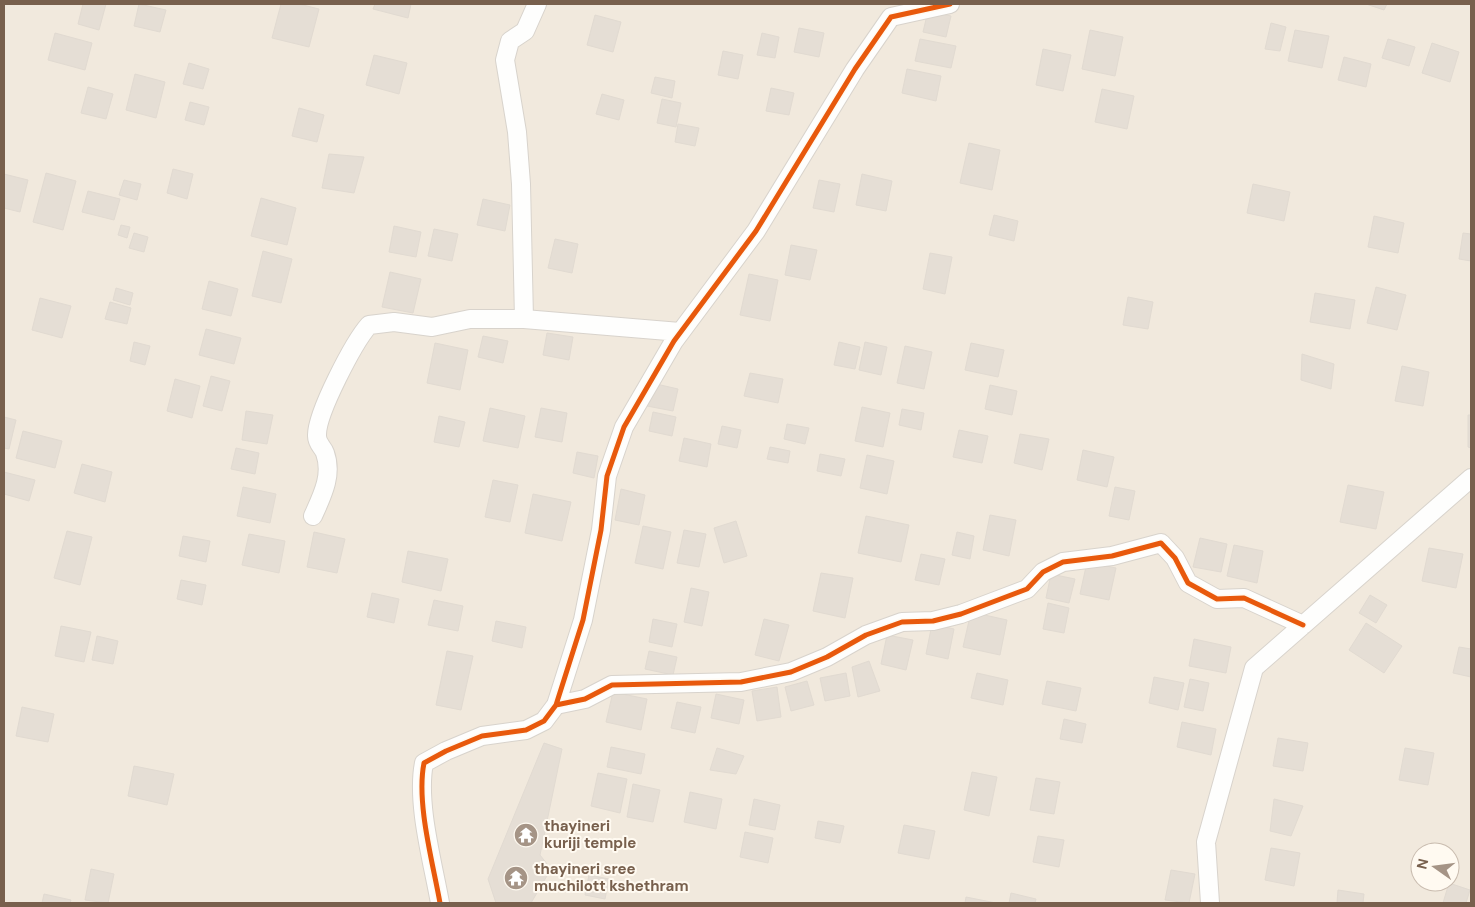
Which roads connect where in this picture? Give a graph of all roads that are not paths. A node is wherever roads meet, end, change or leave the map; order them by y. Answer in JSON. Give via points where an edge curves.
{"nodes":[{"id":1,"x":537,"y":4,"type":"edge"},
{"id":2,"x":950,"y":4,"type":"edge"},
{"id":3,"x":524,"y":319,"type":"junction"},
{"id":4,"x":680,"y":332,"type":"junction"},
{"id":5,"x":1471,"y":478,"type":"edge"},
{"id":6,"x":313,"y":516,"type":"dead end"},
{"id":7,"x":1303,"y":625,"type":"junction"},
{"id":8,"x":556,"y":705,"type":"junction"},
{"id":9,"x":440,"y":903,"type":"edge"},
{"id":10,"x":1210,"y":903,"type":"edge"}],
"edges":[{"from":1,"to":3,"type":"street","via":[[524,31],[510,41],[505,60],[517,132],[521,184]]},
{"from":2,"to":4,"type":"street","via":[[891,17],[850,77],[756,231]]},
{"from":3,"to":4,"type":"street"},
{"from":3,"to":6,"type":"street","via":[[470,319],[432,326],[394,322],[369,325],[359,336],[326,398],[317,435],[328,468],[326,490]]},
{"from":4,"to":8,"type":"street","via":[[624,427],[607,476],[601,530],[582,620]]},
{"from":5,"to":7,"type":"street"},
{"from":7,"to":8,"type":"street","via":[[1244,598],[1216,599],[1188,583],[1162,542],[1112,556],[1063,562],[1043,572],[1027,589],[961,614],[933,621],[902,622],[866,635],[791,672],[742,682],[612,685],[585,699]]},
{"from":7,"to":10,"type":"street","via":[[1254,668],[1206,842]]},
{"from":8,"to":9,"type":"street","via":[[544,721],[526,730],[482,736],[424,763],[427,832]]}]}
